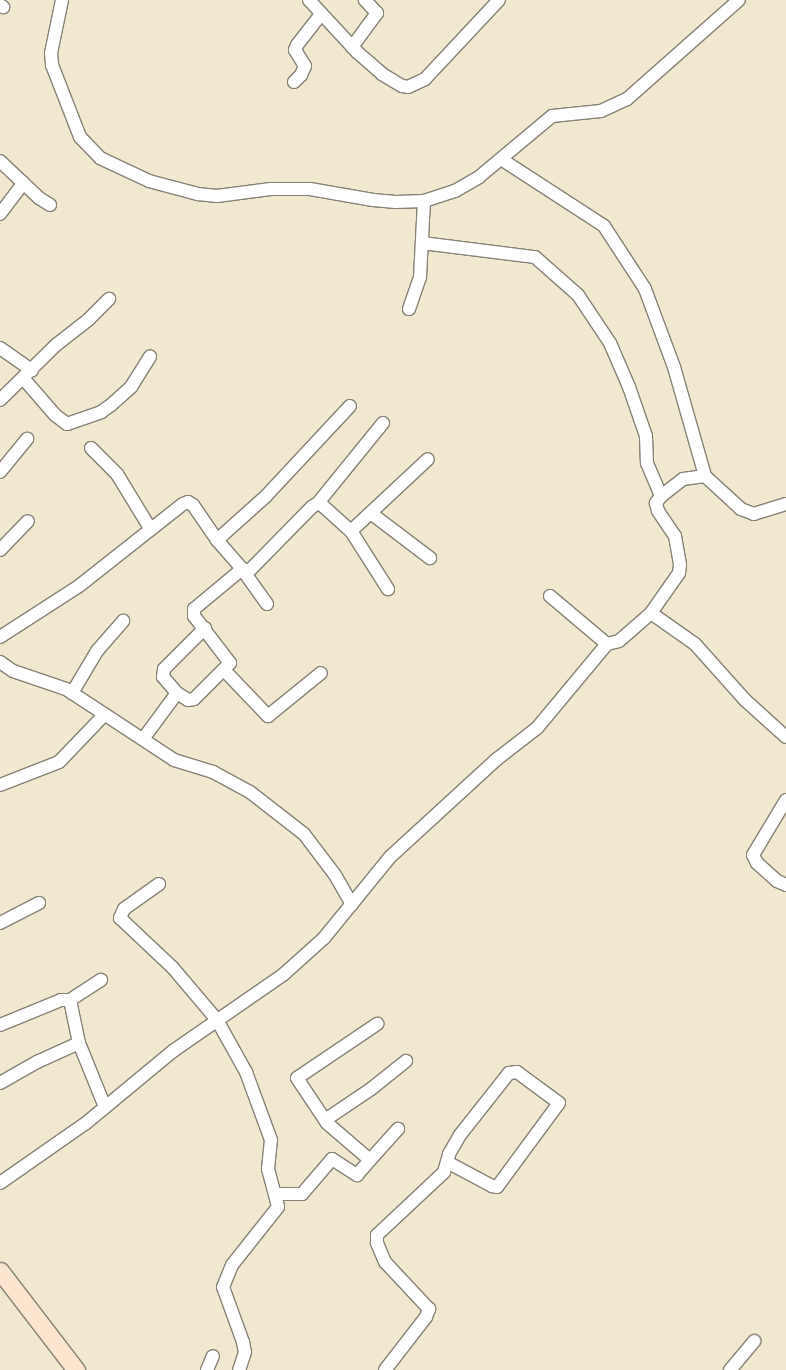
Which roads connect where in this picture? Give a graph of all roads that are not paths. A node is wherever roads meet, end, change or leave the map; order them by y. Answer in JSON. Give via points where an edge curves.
{"nodes":[{"id":1,"x":62,"y":0,"type":"edge"},
{"id":2,"x":309,"y":0,"type":"edge"},
{"id":3,"x":365,"y":0,"type":"edge"},
{"id":4,"x":499,"y":0,"type":"edge"},
{"id":5,"x":739,"y":0,"type":"edge"},
{"id":6,"x":321,"y":14,"type":"junction"},
{"id":7,"x":352,"y":47,"type":"junction"},
{"id":8,"x":294,"y":82,"type":"dead end"},
{"id":9,"x":501,"y":159,"type":"junction"},
{"id":10,"x":0,"y":162,"type":"edge"},
{"id":11,"x":23,"y":183,"type":"junction"},
{"id":12,"x":424,"y":201,"type":"junction"},
{"id":13,"x":50,"y":205,"type":"dead end"},
{"id":14,"x":0,"y":214,"type":"edge"},
{"id":15,"x":422,"y":243,"type":"junction"},
{"id":16,"x":109,"y":299,"type":"dead end"},
{"id":17,"x":409,"y":308,"type":"dead end"},
{"id":18,"x":0,"y":348,"type":"edge"},
{"id":19,"x":150,"y":357,"type":"dead end"},
{"id":20,"x":27,"y":374,"type":"junction"},
{"id":21,"x":0,"y":400,"type":"edge"},
{"id":22,"x":350,"y":406,"type":"dead end"},
{"id":23,"x":383,"y":423,"type":"dead end"},
{"id":24,"x":27,"y":440,"type":"dead end"},
{"id":25,"x":91,"y":448,"type":"dead end"},
{"id":26,"x":428,"y":459,"type":"dead end"},
{"id":27,"x":0,"y":472,"type":"edge"},
{"id":28,"x":705,"y":476,"type":"junction"},
{"id":29,"x":661,"y":496,"type":"junction"},
{"id":30,"x":318,"y":503,"type":"junction"},
{"id":31,"x":786,"y":504,"type":"edge"},
{"id":32,"x":372,"y":514,"type":"junction"},
{"id":33,"x":28,"y":521,"type":"dead end"},
{"id":34,"x":150,"y":528,"type":"junction"},
{"id":35,"x":351,"y":531,"type":"junction"},
{"id":36,"x":217,"y":540,"type":"junction"},
{"id":37,"x":0,"y":550,"type":"edge"},
{"id":38,"x":430,"y":558,"type":"dead end"},
{"id":39,"x":242,"y":569,"type":"junction"},
{"id":40,"x":388,"y":590,"type":"dead end"},
{"id":41,"x":550,"y":596,"type":"dead end"},
{"id":42,"x":267,"y":604,"type":"dead end"},
{"id":43,"x":651,"y":613,"type":"junction"},
{"id":44,"x":123,"y":621,"type":"dead end"},
{"id":45,"x":205,"y":628,"type":"junction"},
{"id":46,"x":0,"y":637,"type":"edge"},
{"id":47,"x":607,"y":644,"type":"junction"},
{"id":48,"x":0,"y":662,"type":"edge"},
{"id":49,"x":224,"y":670,"type":"junction"},
{"id":50,"x":321,"y":673,"type":"dead end"},
{"id":51,"x":72,"y":693,"type":"junction"},
{"id":52,"x":177,"y":693,"type":"junction"},
{"id":53,"x":105,"y":714,"type":"junction"},
{"id":54,"x":786,"y":737,"type":"edge"},
{"id":55,"x":143,"y":739,"type":"junction"},
{"id":56,"x":0,"y":785,"type":"edge"},
{"id":57,"x":786,"y":800,"type":"edge"},
{"id":58,"x":159,"y":884,"type":"dead end"},
{"id":59,"x":786,"y":885,"type":"edge"},
{"id":60,"x":39,"y":903,"type":"dead end"},
{"id":61,"x":352,"y":905,"type":"junction"},
{"id":62,"x":0,"y":924,"type":"edge"},
{"id":63,"x":101,"y":980,"type":"dead end"},
{"id":64,"x":70,"y":1000,"type":"junction"},
{"id":65,"x":217,"y":1020,"type":"junction"},
{"id":66,"x":376,"y":1024,"type":"dead end"},
{"id":67,"x":0,"y":1025,"type":"edge"},
{"id":68,"x":79,"y":1043,"type":"junction"},
{"id":69,"x":406,"y":1062,"type":"dead end"},
{"id":70,"x":0,"y":1083,"type":"edge"},
{"id":71,"x":105,"y":1107,"type":"junction"},
{"id":72,"x":325,"y":1120,"type":"junction"},
{"id":73,"x":398,"y":1129,"type":"dead end"},
{"id":74,"x":370,"y":1160,"type":"junction"},
{"id":75,"x":447,"y":1162,"type":"junction"},
{"id":76,"x":0,"y":1183,"type":"edge"},
{"id":77,"x":276,"y":1194,"type":"junction"},
{"id":78,"x":0,"y":1271,"type":"edge"},
{"id":79,"x":754,"y":1341,"type":"dead end"},
{"id":80,"x":213,"y":1356,"type":"dead end"},
{"id":81,"x":76,"y":1370,"type":"edge"},
{"id":82,"x":207,"y":1370,"type":"edge"},
{"id":83,"x":239,"y":1370,"type":"edge"},
{"id":84,"x":385,"y":1370,"type":"edge"},
{"id":85,"x":730,"y":1370,"type":"edge"}],
"edges":[{"from":1,"to":12,"type":"street","via":[[51,53],[52,65],[80,137],[100,158],[149,181],[217,196],[271,189],[310,188],[372,200]]},
{"from":2,"to":6,"type":"street"},
{"from":3,"to":7,"type":"street","via":[[377,13],[376,18]]},
{"from":4,"to":7,"type":"street","via":[[425,79],[408,87],[382,74]]},
{"from":5,"to":9,"type":"street","via":[[627,99],[601,111],[552,116]]},
{"from":6,"to":7,"type":"street"},
{"from":6,"to":8,"type":"street","via":[[297,45],[296,50],[305,66]]},
{"from":9,"to":12,"type":"street","via":[[479,178],[455,191]]},
{"from":9,"to":28,"type":"street","via":[[604,226],[641,283],[674,367]]},
{"from":10,"to":11,"type":"street"},
{"from":11,"to":13,"type":"street"},
{"from":11,"to":14,"type":"street"},
{"from":12,"to":15,"type":"street"},
{"from":15,"to":17,"type":"street","via":[[420,277]]},
{"from":15,"to":29,"type":"street","via":[[535,257],[578,294],[610,343],[629,387],[646,436],[647,463]]},
{"from":16,"to":20,"type":"street"},
{"from":18,"to":20,"type":"street"},
{"from":19,"to":20,"type":"street","via":[[131,387],[101,412],[66,424],[55,416]]},
{"from":20,"to":21,"type":"street"},
{"from":22,"to":36,"type":"street","via":[[266,496]]},
{"from":23,"to":30,"type":"street"},
{"from":24,"to":27,"type":"street"},
{"from":25,"to":34,"type":"street","via":[[117,474]]},
{"from":26,"to":32,"type":"street"},
{"from":28,"to":29,"type":"street","via":[[683,478]]},
{"from":28,"to":31,"type":"street","via":[[741,510],[754,514]]},
{"from":29,"to":43,"type":"street","via":[[656,503],[658,511],[675,536],[680,565],[679,573]]},
{"from":30,"to":35,"type":"street"},
{"from":30,"to":39,"type":"street","via":[[255,567],[249,571]]},
{"from":32,"to":35,"type":"street"},
{"from":32,"to":38,"type":"street"},
{"from":33,"to":37,"type":"street"},
{"from":34,"to":36,"type":"street","via":[[188,502]]},
{"from":34,"to":46,"type":"street","via":[[79,586]]},
{"from":35,"to":40,"type":"street"},
{"from":36,"to":39,"type":"street"},
{"from":39,"to":42,"type":"street"},
{"from":39,"to":45,"type":"street","via":[[194,609],[194,616]]},
{"from":41,"to":47,"type":"street"},
{"from":43,"to":47,"type":"street","via":[[619,641]]},
{"from":43,"to":54,"type":"street","via":[[695,644],[745,700]]},
{"from":44,"to":51,"type":"street","via":[[97,651]]},
{"from":45,"to":49,"type":"street","via":[[230,660]]},
{"from":45,"to":52,"type":"street","via":[[162,673]]},
{"from":47,"to":61,"type":"street","via":[[537,728],[497,759],[390,857]]},
{"from":48,"to":51,"type":"street","via":[[13,671],[55,684]]},
{"from":49,"to":50,"type":"street","via":[[268,716]]},
{"from":49,"to":52,"type":"street","via":[[194,699],[188,700]]},
{"from":51,"to":53,"type":"street"},
{"from":52,"to":55,"type":"street"},
{"from":53,"to":55,"type":"street"},
{"from":53,"to":56,"type":"street","via":[[59,762]]},
{"from":55,"to":61,"type":"street","via":[[174,760],[212,772],[250,792],[291,823],[304,834],[331,869]]},
{"from":57,"to":59,"type":"street","via":[[753,855],[757,863],[777,881]]},
{"from":58,"to":65,"type":"street","via":[[124,909],[120,918],[173,968]]},
{"from":60,"to":62,"type":"street"},
{"from":61,"to":65,"type":"street","via":[[324,938],[284,974]]},
{"from":63,"to":64,"type":"street"},
{"from":64,"to":67,"type":"street","via":[[61,1000]]},
{"from":64,"to":68,"type":"street"},
{"from":65,"to":71,"type":"street","via":[[173,1051]]},
{"from":65,"to":77,"type":"street","via":[[242,1065],[268,1128],[271,1150],[268,1169]]},
{"from":66,"to":72,"type":"street","via":[[298,1075],[297,1080]]},
{"from":68,"to":70,"type":"street","via":[[37,1062]]},
{"from":68,"to":71,"type":"street"},
{"from":69,"to":72,"type":"street"},
{"from":71,"to":76,"type":"street"},
{"from":72,"to":74,"type":"street"},
{"from":73,"to":74,"type":"street"},
{"from":74,"to":77,"type":"street","via":[[358,1175],[332,1159],[302,1194]]},
{"from":75,"to":75,"type":"street","via":[[497,1187],[559,1103],[517,1072],[512,1072],[460,1135]]},
{"from":75,"to":84,"type":"street","via":[[441,1175],[380,1231],[376,1239],[385,1262],[429,1309],[426,1317]]},
{"from":77,"to":83,"type":"street","via":[[278,1207],[275,1213],[232,1265],[224,1282],[224,1294],[243,1342],[244,1352]]},
{"from":78,"to":81,"type":"main road"},
{"from":79,"to":85,"type":"street"},
{"from":80,"to":82,"type":"street"}]}
